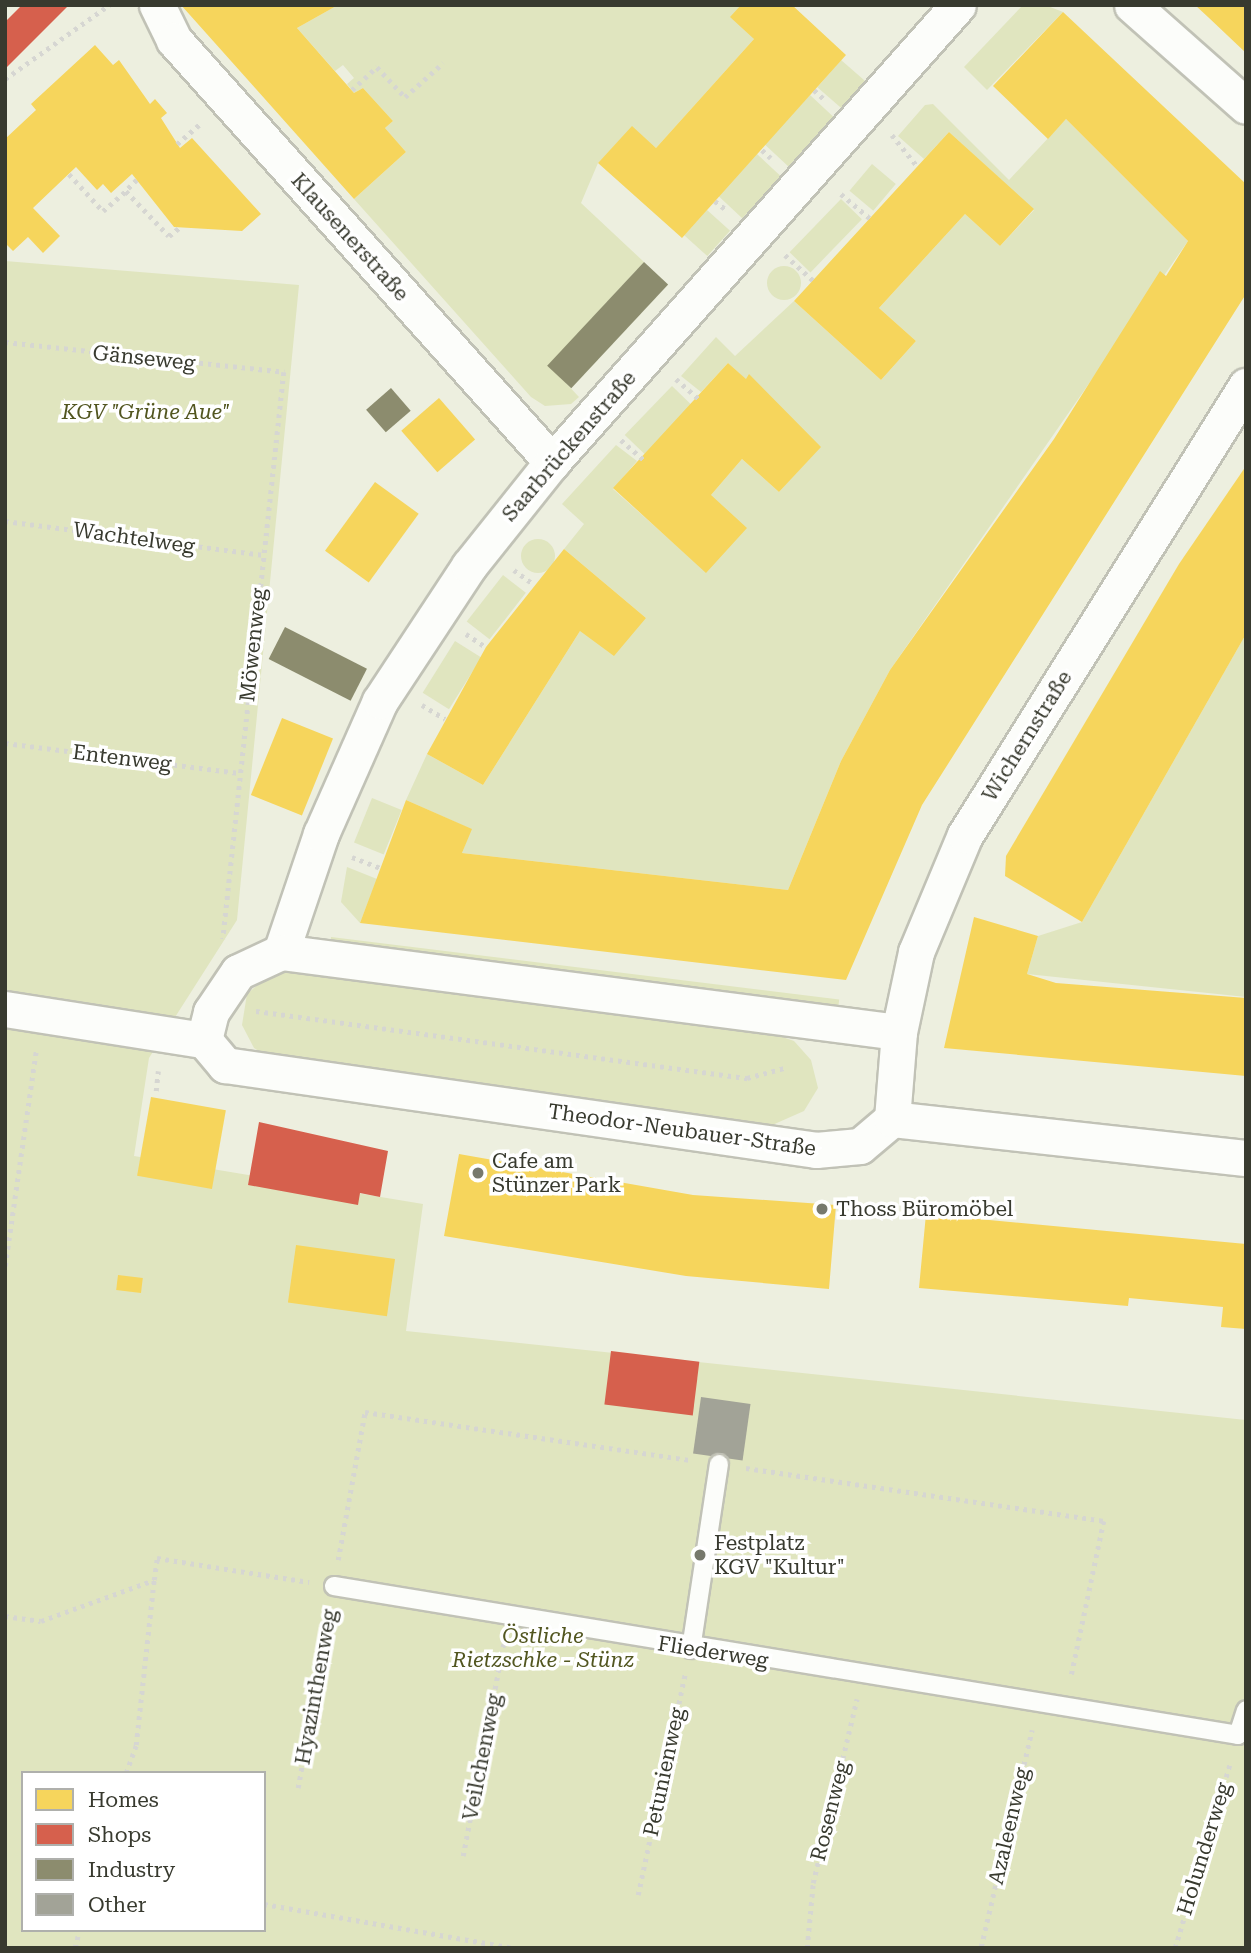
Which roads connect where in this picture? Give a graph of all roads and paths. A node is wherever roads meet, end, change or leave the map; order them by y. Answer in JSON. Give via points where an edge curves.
{"nodes":[{"id":1,"x":109,"y":5,"type":"edge"},
{"id":2,"x":157,"y":5,"type":"edge"},
{"id":3,"x":958,"y":5,"type":"edge"},
{"id":4,"x":1132,"y":5,"type":"edge"},
{"id":5,"x":443,"y":63,"type":"dead end"},
{"id":6,"x":5,"y":79,"type":"edge"},
{"id":7,"x":352,"y":90,"type":"dead end"},
{"id":8,"x":1246,"y":106,"type":"edge"},
{"id":9,"x":69,"y":174,"type":"dead end"},
{"id":10,"x":137,"y":180,"type":"dead end"},
{"id":11,"x":126,"y":191,"type":"junction"},
{"id":12,"x":179,"y":228,"type":"dead end"},
{"id":13,"x":785,"y":255,"type":"dead end"},
{"id":14,"x":813,"y":280,"type":"dead end"},
{"id":15,"x":5,"y":342,"type":"edge"},
{"id":16,"x":284,"y":372,"type":"joint"},
{"id":17,"x":1246,"y":386,"type":"edge"},
{"id":18,"x":552,"y":462,"type":"junction"},
{"id":19,"x":5,"y":521,"type":"edge"},
{"id":20,"x":264,"y":555,"type":"junction"},
{"id":21,"x":5,"y":743,"type":"edge"},
{"id":22,"x":239,"y":773,"type":"junction"},
{"id":23,"x":223,"y":918,"type":"dead end"},
{"id":24,"x":281,"y":952,"type":"junction"},
{"id":25,"x":215,"y":1006,"type":"junction"},
{"id":26,"x":5,"y":1009,"type":"edge"},
{"id":27,"x":899,"y":1032,"type":"junction"},
{"id":28,"x":204,"y":1040,"type":"junction"},
{"id":29,"x":35,"y":1055,"type":"dead end"},
{"id":30,"x":785,"y":1068,"type":"dead end"},
{"id":31,"x":892,"y":1119,"type":"junction"},
{"id":32,"x":1246,"y":1158,"type":"edge"},
{"id":33,"x":5,"y":1266,"type":"edge"},
{"id":34,"x":719,"y":1464,"type":"dead end"},
{"id":35,"x":154,"y":1580,"type":"junction"},
{"id":36,"x":334,"y":1586,"type":"junction"},
{"id":37,"x":5,"y":1616,"type":"edge"},
{"id":38,"x":509,"y":1617,"type":"junction"},
{"id":39,"x":691,"y":1650,"type":"junction"},
{"id":40,"x":863,"y":1676,"type":"junction"},
{"id":41,"x":1038,"y":1705,"type":"junction"},
{"id":42,"x":1246,"y":1710,"type":"edge"},
{"id":43,"x":1238,"y":1735,"type":"junction"},
{"id":44,"x":127,"y":1771,"type":"edge"},
{"id":45,"x":298,"y":1788,"type":"dead end"},
{"id":46,"x":463,"y":1856,"type":"dead end"},
{"id":47,"x":638,"y":1895,"type":"dead end"},
{"id":48,"x":266,"y":1904,"type":"edge"},
{"id":49,"x":981,"y":1947,"type":"edge"},
{"id":50,"x":513,"y":1948,"type":"edge"},
{"id":51,"x":807,"y":1948,"type":"edge"},
{"id":52,"x":1175,"y":1948,"type":"edge"}],
"edges":[{"from":1,"to":6,"type":"path"},
{"from":2,"to":18,"type":"street","name":"Klausenerstraße","via":[[174,40]]},
{"from":3,"to":18,"type":"street","name":"Saarbrückenstraße"},
{"from":4,"to":8,"type":"street"},
{"from":5,"to":7,"type":"path","via":[[405,97],[377,67]]},
{"from":9,"to":11,"type":"path","via":[[103,211]]},
{"from":10,"to":11,"type":"path"},
{"from":11,"to":12,"type":"path","via":[[169,236]]},
{"from":13,"to":14,"type":"path"},
{"from":15,"to":16,"type":"path","name":"Gänseweg"},
{"from":16,"to":20,"type":"path","name":"Möwenweg"},
{"from":17,"to":27,"type":"street","name":"Wichernstraße","via":[[965,835],[916,952]]},
{"from":18,"to":24,"type":"street","name":"Saarbrückenstraße","via":[[469,566],[380,701],[321,834]]},
{"from":19,"to":20,"type":"path","name":"Wachtelweg"},
{"from":20,"to":22,"type":"path","name":"Möwenweg"},
{"from":21,"to":22,"type":"path","name":"Entenweg"},
{"from":22,"to":23,"type":"path","name":"Möwenweg"},
{"from":24,"to":25,"type":"street","via":[[237,972]]},
{"from":24,"to":27,"type":"street"},
{"from":25,"to":28,"type":"street"},
{"from":25,"to":30,"type":"path","via":[[747,1078]]},
{"from":26,"to":28,"type":"street"},
{"from":27,"to":31,"type":"street","name":"Wichernstraße"},
{"from":28,"to":31,"type":"street","name":"Theodor-Neubauer-Straße","via":[[225,1065],[816,1150],[860,1146]]},
{"from":29,"to":33,"type":"path"},
{"from":31,"to":32,"type":"street"},
{"from":34,"to":39,"type":"lane"},
{"from":35,"to":36,"type":"path","via":[[157,1558]]},
{"from":35,"to":37,"type":"path","via":[[41,1621]]},
{"from":35,"to":44,"type":"path","via":[[136,1745]]},
{"from":36,"to":38,"type":"lane","name":"Fliederweg"},
{"from":36,"to":45,"type":"path","name":"Hyazinthenweg"},
{"from":38,"to":39,"type":"lane","name":"Fliederweg"},
{"from":38,"to":46,"type":"path","name":"Veilchenweg"},
{"from":39,"to":40,"type":"lane","name":"Fliederweg"},
{"from":39,"to":47,"type":"path","name":"Petunienweg"},
{"from":40,"to":41,"type":"lane","name":"Fliederweg"},
{"from":40,"to":51,"type":"path","name":"Rosenweg","via":[[813,1883]]},
{"from":41,"to":43,"type":"lane","name":"Fliederweg"},
{"from":41,"to":49,"type":"path","name":"Azaleenweg"},
{"from":42,"to":43,"type":"lane"},
{"from":43,"to":52,"type":"path","name":"Holunderweg"},
{"from":48,"to":50,"type":"path"}]}
